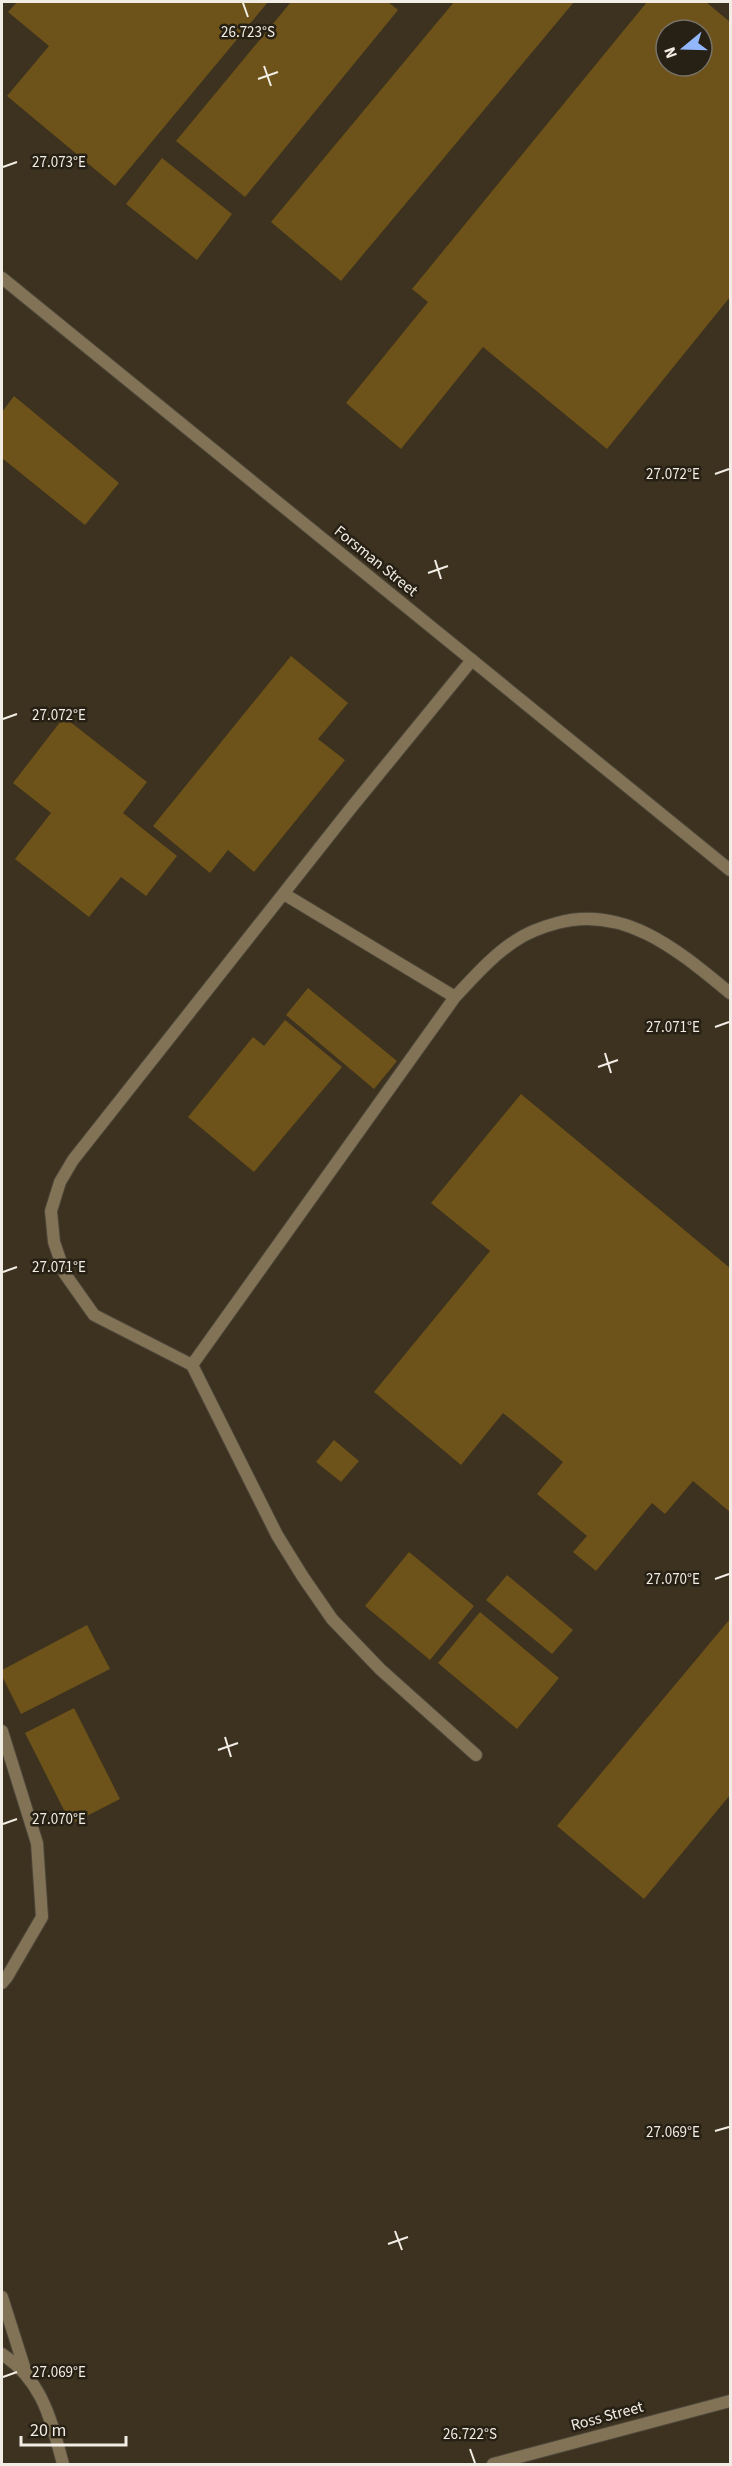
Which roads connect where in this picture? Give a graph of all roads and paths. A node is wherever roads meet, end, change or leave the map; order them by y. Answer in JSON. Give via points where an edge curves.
{"nodes":[{"id":1,"x":2,"y":278,"type":"edge"},
{"id":2,"x":472,"y":660,"type":"junction"},
{"id":3,"x":730,"y":870,"type":"edge"},
{"id":4,"x":284,"y":894,"type":"junction"},
{"id":5,"x":730,"y":993,"type":"edge"},
{"id":6,"x":455,"y":997,"type":"junction"},
{"id":7,"x":192,"y":1365,"type":"junction"},
{"id":8,"x":2,"y":1731,"type":"edge"},
{"id":9,"x":476,"y":1755,"type":"dead end"},
{"id":10,"x":2,"y":1983,"type":"edge"},
{"id":11,"x":2,"y":2297,"type":"edge"},
{"id":12,"x":2,"y":2354,"type":"edge"},
{"id":13,"x":27,"y":2377,"type":"junction"},
{"id":14,"x":730,"y":2401,"type":"edge"},
{"id":15,"x":63,"y":2464,"type":"edge"},
{"id":16,"x":493,"y":2464,"type":"edge"}],
"edges":[{"from":1,"to":2,"type":"street","name":"Forsman Street"},
{"from":2,"to":3,"type":"street","name":"Forsman Street"},
{"from":2,"to":4,"type":"street"},
{"from":4,"to":6,"type":"street"},
{"from":4,"to":7,"type":"street","via":[[73,1160],[60,1182],[51,1211],[54,1242],[65,1274],[94,1315]]},
{"from":5,"to":6,"type":"street","via":[[678,950],[636,928],[601,918],[571,919],[539,928],[516,940],[492,958]]},
{"from":6,"to":7,"type":"street"},
{"from":7,"to":9,"type":"street","via":[[278,1535],[332,1619],[380,1670]]},
{"from":8,"to":10,"type":"street","via":[[37,1843],[42,1917]]},
{"from":11,"to":13,"type":"street"},
{"from":12,"to":13,"type":"street"},
{"from":13,"to":15,"type":"street","via":[[46,2406]]},
{"from":14,"to":16,"type":"street","name":"Ross Street"}]}
